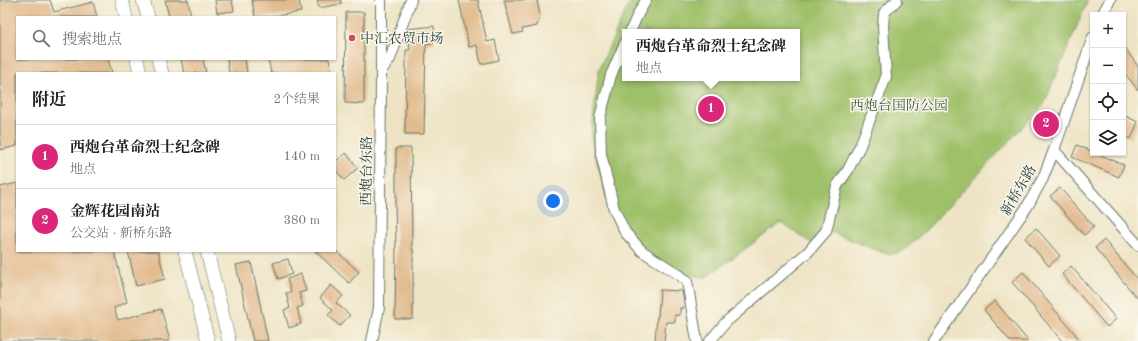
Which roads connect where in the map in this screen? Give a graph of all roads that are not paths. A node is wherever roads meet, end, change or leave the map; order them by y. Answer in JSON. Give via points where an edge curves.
{"nodes":[{"id":1,"x":122,"y":0,"type":"edge"},
{"id":2,"x":144,"y":0,"type":"edge"},
{"id":3,"x":381,"y":0,"type":"edge"},
{"id":4,"x":411,"y":0,"type":"edge"},
{"id":5,"x":646,"y":0,"type":"edge"},
{"id":6,"x":897,"y":0,"type":"edge"},
{"id":7,"x":1110,"y":0,"type":"edge"},
{"id":8,"x":1104,"y":12,"type":"edge"},
{"id":9,"x":126,"y":16,"type":"edge"},
{"id":10,"x":148,"y":16,"type":"edge"},
{"id":11,"x":631,"y":29,"type":"edge"},
{"id":12,"x":1090,"y":46,"type":"edge"},
{"id":13,"x":622,"y":50,"type":"edge"},
{"id":14,"x":137,"y":60,"type":"edge"},
{"id":15,"x":158,"y":60,"type":"edge"},
{"id":16,"x":381,"y":71,"type":"junction"},
{"id":17,"x":140,"y":72,"type":"edge"},
{"id":18,"x":162,"y":72,"type":"edge"},
{"id":19,"x":1054,"y":150,"type":"junction"},
{"id":20,"x":1138,"y":245,"type":"edge"},
{"id":21,"x":185,"y":252,"type":"edge"},
{"id":22,"x":207,"y":252,"type":"edge"},
{"id":23,"x":208,"y":341,"type":"edge"},
{"id":24,"x":229,"y":341,"type":"edge"},
{"id":25,"x":372,"y":341,"type":"edge"},
{"id":26,"x":697,"y":341,"type":"edge"},
{"id":27,"x":710,"y":341,"type":"edge"},
{"id":28,"x":934,"y":341,"type":"edge"}],
"edges":[{"from":1,"to":9,"type":"main road"},
{"from":2,"to":10,"type":"main road"},
{"from":3,"to":16,"type":"street","name":"西炮台东路"},
{"from":4,"to":16,"type":"street","via":[[390,59]]},
{"from":5,"to":11,"type":"street"},
{"from":6,"to":27,"type":"street","via":[[884,13],[882,26],[886,77],[860,146],[837,186],[826,231],[808,252],[726,322]]},
{"from":7,"to":8,"type":"street"},
{"from":12,"to":19,"type":"street","name":"新桥东路"},
{"from":13,"to":26,"type":"street","via":[[611,75],[600,118],[601,154],[614,209],[625,232],[642,251],[687,281]]},
{"from":14,"to":17,"type":"main road"},
{"from":15,"to":18,"type":"main road"},
{"from":16,"to":25,"type":"street","name":"西炮台东路","via":[[379,308]]},
{"from":19,"to":20,"type":"street"},
{"from":19,"to":28,"type":"street","name":"新桥东路","via":[[1043,178],[1027,207]]},
{"from":21,"to":23,"type":"main road"},
{"from":22,"to":24,"type":"main road"}]}
